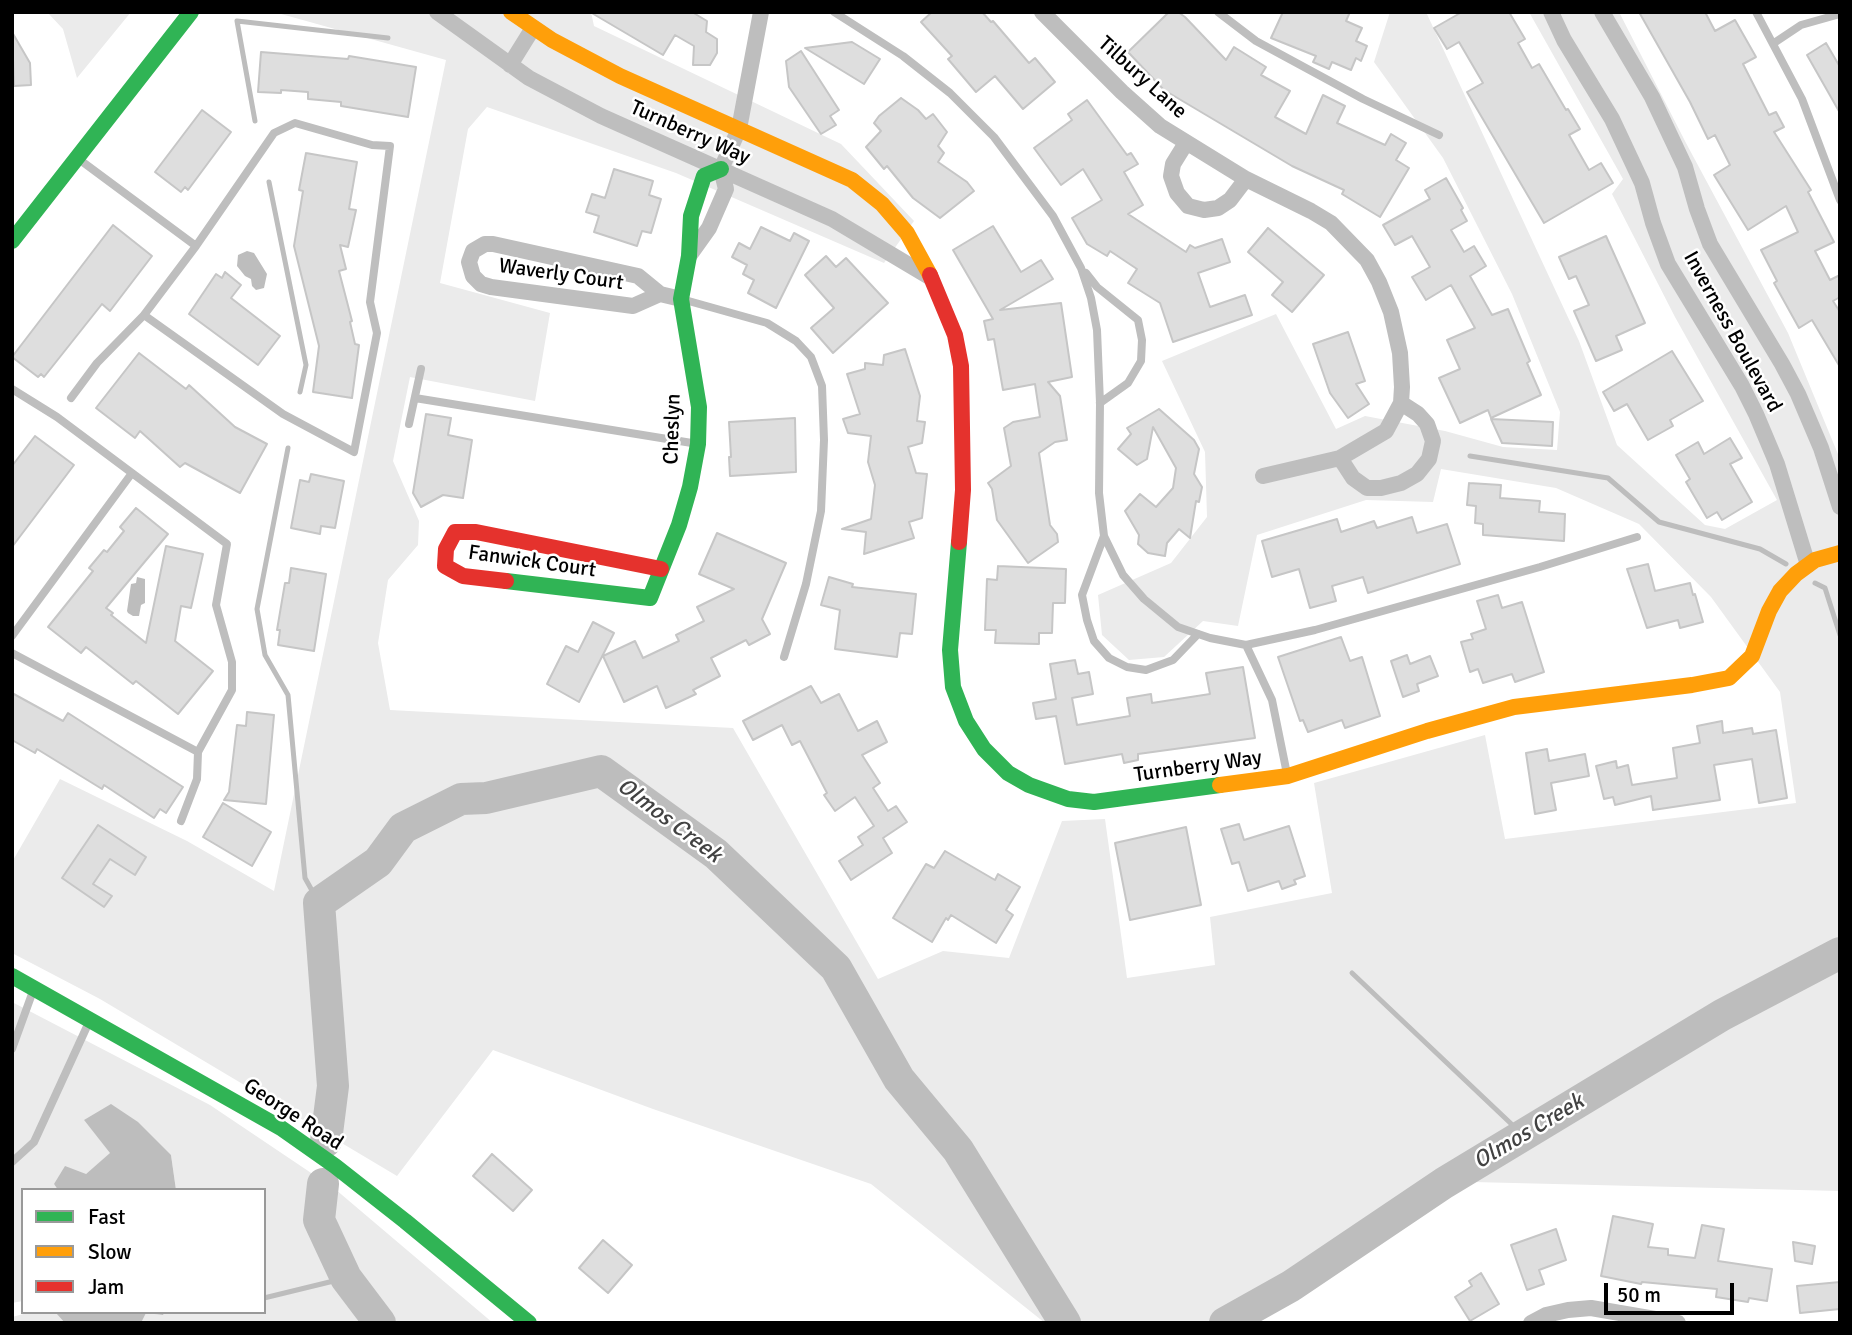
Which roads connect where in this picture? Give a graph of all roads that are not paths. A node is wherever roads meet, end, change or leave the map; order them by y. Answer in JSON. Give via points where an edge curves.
{"nodes":[{"id":1,"x":191,"y":12,"type":"edge"},
{"id":2,"x":437,"y":12,"type":"edge"},
{"id":3,"x":511,"y":12,"type":"edge"},
{"id":4,"x":761,"y":12,"type":"edge"},
{"id":5,"x":834,"y":12,"type":"edge"},
{"id":6,"x":1042,"y":12,"type":"edge"},
{"id":7,"x":1218,"y":12,"type":"edge"},
{"id":8,"x":1551,"y":12,"type":"edge"},
{"id":9,"x":1602,"y":12,"type":"edge"},
{"id":10,"x":1756,"y":12,"type":"edge"},
{"id":11,"x":1840,"y":14,"type":"edge"},
{"id":12,"x":533,"y":28,"type":"junction"},
{"id":13,"x":1774,"y":43,"type":"junction"},
{"id":14,"x":510,"y":65,"type":"junction"},
{"id":15,"x":738,"y":129,"type":"junction"},
{"id":16,"x":1439,"y":135,"type":"dead end"},
{"id":17,"x":1185,"y":143,"type":"junction"},
{"id":18,"x":77,"y":158,"type":"junction"},
{"id":19,"x":721,"y":169,"type":"junction"},
{"id":20,"x":1246,"y":179,"type":"junction"},
{"id":21,"x":1840,"y":200,"type":"edge"},
{"id":22,"x":12,"y":241,"type":"edge"},
{"id":23,"x":196,"y":246,"type":"junction"},
{"id":24,"x":689,"y":256,"type":"junction"},
{"id":25,"x":1082,"y":268,"type":"junction"},
{"id":26,"x":933,"y":280,"type":"junction"},
{"id":27,"x":660,"y":294,"type":"junction"},
{"id":28,"x":681,"y":299,"type":"junction"},
{"id":29,"x":144,"y":315,"type":"junction"},
{"id":30,"x":421,"y":369,"type":"dead end"},
{"id":31,"x":12,"y":389,"type":"edge"},
{"id":32,"x":71,"y":398,"type":"dead end"},
{"id":33,"x":415,"y":398,"type":"junction"},
{"id":34,"x":1100,"y":403,"type":"junction"},
{"id":35,"x":1401,"y":403,"type":"junction"},
{"id":36,"x":409,"y":424,"type":"dead end"},
{"id":37,"x":698,"y":444,"type":"junction"},
{"id":38,"x":1340,"y":458,"type":"junction"},
{"id":39,"x":132,"y":473,"type":"junction"},
{"id":40,"x":1263,"y":476,"type":"dead end"},
{"id":41,"x":1840,"y":507,"type":"edge"},
{"id":42,"x":1104,"y":536,"type":"junction"},
{"id":43,"x":1637,"y":537,"type":"dead end"},
{"id":44,"x":1840,"y":553,"type":"edge"},
{"id":45,"x":1808,"y":565,"type":"junction"},
{"id":46,"x":661,"y":569,"type":"junction"},
{"id":47,"x":650,"y":598,"type":"joint"},
{"id":48,"x":1198,"y":634,"type":"junction"},
{"id":49,"x":12,"y":636,"type":"edge"},
{"id":50,"x":1246,"y":645,"type":"junction"},
{"id":51,"x":12,"y":653,"type":"edge"},
{"id":52,"x":784,"y":657,"type":"dead end"},
{"id":53,"x":198,"y":752,"type":"junction"},
{"id":54,"x":1288,"y":776,"type":"junction"},
{"id":55,"x":181,"y":821,"type":"dead end"},
{"id":56,"x":12,"y":976,"type":"edge"},
{"id":57,"x":34,"y":988,"type":"junction"},
{"id":58,"x":90,"y":1019,"type":"junction"},
{"id":59,"x":12,"y":1049,"type":"edge"},
{"id":60,"x":12,"y":1162,"type":"edge"},
{"id":61,"x":529,"y":1323,"type":"edge"},
{"id":62,"x":1531,"y":1323,"type":"edge"},
{"id":63,"x":1678,"y":1323,"type":"edge"}],
"edges":[{"from":1,"to":18,"type":"street"},
{"from":2,"to":14,"type":"street","name":"Turnberry Way"},
{"from":3,"to":12,"type":"street","name":"Turnberry Way"},
{"from":4,"to":15,"type":"street"},
{"from":5,"to":25,"type":"lane","via":[[903,56],[950,93],[994,137],[1053,216]]},
{"from":6,"to":17,"type":"street","name":"Tilbury Lane","via":[[1122,92]]},
{"from":7,"to":16,"type":"lane","via":[[1256,41]]},
{"from":8,"to":45,"type":"street","name":"Inverness Boulevard","via":[[1612,119],[1642,183],[1668,264],[1756,414],[1777,464]]},
{"from":9,"to":41,"type":"street","name":"Inverness Boulevard","via":[[1653,97],[1685,167],[1710,244],[1798,394]]},
{"from":10,"to":13,"type":"lane"},
{"from":11,"to":13,"type":"lane","via":[[1801,26]]},
{"from":12,"to":14,"type":"street"},
{"from":12,"to":15,"type":"street","name":"Turnberry Way","via":[[620,76]]},
{"from":13,"to":21,"type":"lane","via":[[1802,99]]},
{"from":14,"to":19,"type":"street","name":"Turnberry Way","via":[[601,116]]},
{"from":15,"to":19,"type":"street"},
{"from":15,"to":26,"type":"street","name":"Turnberry Way","via":[[852,180],[907,233]]},
{"from":17,"to":20,"type":"street","name":"Tilbury Lane"},
{"from":17,"to":20,"type":"street","name":"Tilbury Lane","via":[[1171,176],[1188,206],[1218,208]]},
{"from":18,"to":22,"type":"street"},
{"from":18,"to":23,"type":"lane"},
{"from":19,"to":24,"type":"street","name":"Cheslyn","via":[[726,189],[709,228]]},
{"from":19,"to":24,"type":"street","name":"Cheslyn","via":[[704,176],[691,216]]},
{"from":19,"to":26,"type":"street","name":"Turnberry Way","via":[[832,219]]},
{"from":20,"to":35,"type":"street","name":"Tilbury Lane","via":[[1331,223],[1367,260],[1391,312],[1400,352]]},
{"from":23,"to":29,"type":"lane"},
{"from":23,"to":29,"type":"lane","via":[[274,133],[295,123],[390,146],[370,302],[377,333],[354,452],[283,414]]},
{"from":24,"to":28,"type":"street","name":"Cheslyn"},
{"from":25,"to":34,"type":"lane","via":[[1097,330]]},
{"from":25,"to":34,"type":"lane","via":[[1097,287],[1138,320],[1142,340],[1141,361],[1128,383]]},
{"from":26,"to":54,"type":"street","name":"Turnberry Way","via":[[955,335],[961,366],[963,490],[950,650],[953,687],[966,721],[984,749],[1008,773],[1029,785],[1094,802]]},
{"from":27,"to":27,"type":"street","name":"Waverly Court","via":[[638,276],[493,244],[473,251],[469,262],[473,276],[491,287],[633,306]]},
{"from":27,"to":28,"type":"street","name":"Waverly Court"},
{"from":28,"to":37,"type":"street","name":"Cheslyn","via":[[699,407]]},
{"from":28,"to":52,"type":"lane","via":[[767,323],[796,341],[811,358],[822,386],[821,510],[806,584]]},
{"from":29,"to":32,"type":"lane","via":[[97,363]]},
{"from":30,"to":33,"type":"lane"},
{"from":31,"to":39,"type":"lane"},
{"from":33,"to":36,"type":"lane"},
{"from":33,"to":37,"type":"lane"},
{"from":34,"to":42,"type":"lane","via":[[1099,492]]},
{"from":35,"to":38,"type":"street","via":[[1386,431]]},
{"from":35,"to":38,"type":"street","via":[[1418,414],[1433,441],[1429,460],[1417,474],[1401,483],[1367,488],[1353,478]]},
{"from":37,"to":46,"type":"street","name":"Cheslyn","via":[[679,525]]},
{"from":38,"to":40,"type":"street"},
{"from":39,"to":49,"type":"lane"},
{"from":39,"to":53,"type":"lane","via":[[227,544],[216,606],[232,662],[232,690]]},
{"from":42,"to":48,"type":"lane","via":[[1124,575],[1144,599],[1178,626]]},
{"from":42,"to":48,"type":"lane","via":[[1082,595],[1094,641],[1109,658],[1146,670],[1173,660]]},
{"from":43,"to":50,"type":"lane","via":[[1315,630]]},
{"from":44,"to":45,"type":"street","name":"Turnberry Way"},
{"from":45,"to":54,"type":"street","name":"Turnberry Way","via":[[1780,591],[1752,656],[1729,678],[1514,708]]},
{"from":46,"to":47,"type":"street","name":"Cheslyn"},
{"from":46,"to":47,"type":"street","name":"Fanwick Court","via":[[477,532],[455,532],[446,549],[445,566],[463,576]]},
{"from":48,"to":50,"type":"lane"},
{"from":50,"to":54,"type":"lane","via":[[1272,700]]},
{"from":51,"to":53,"type":"lane"},
{"from":53,"to":55,"type":"lane","via":[[197,779]]},
{"from":56,"to":57,"type":"street","name":"George Road"},
{"from":57,"to":58,"type":"street","name":"George Road"},
{"from":57,"to":59,"type":"lane"},
{"from":58,"to":60,"type":"lane","via":[[34,1142]]},
{"from":58,"to":61,"type":"street","name":"George Road","via":[[281,1128],[405,1221]]},
{"from":62,"to":63,"type":"street","via":[[1546,1315],[1591,1308]]}]}
